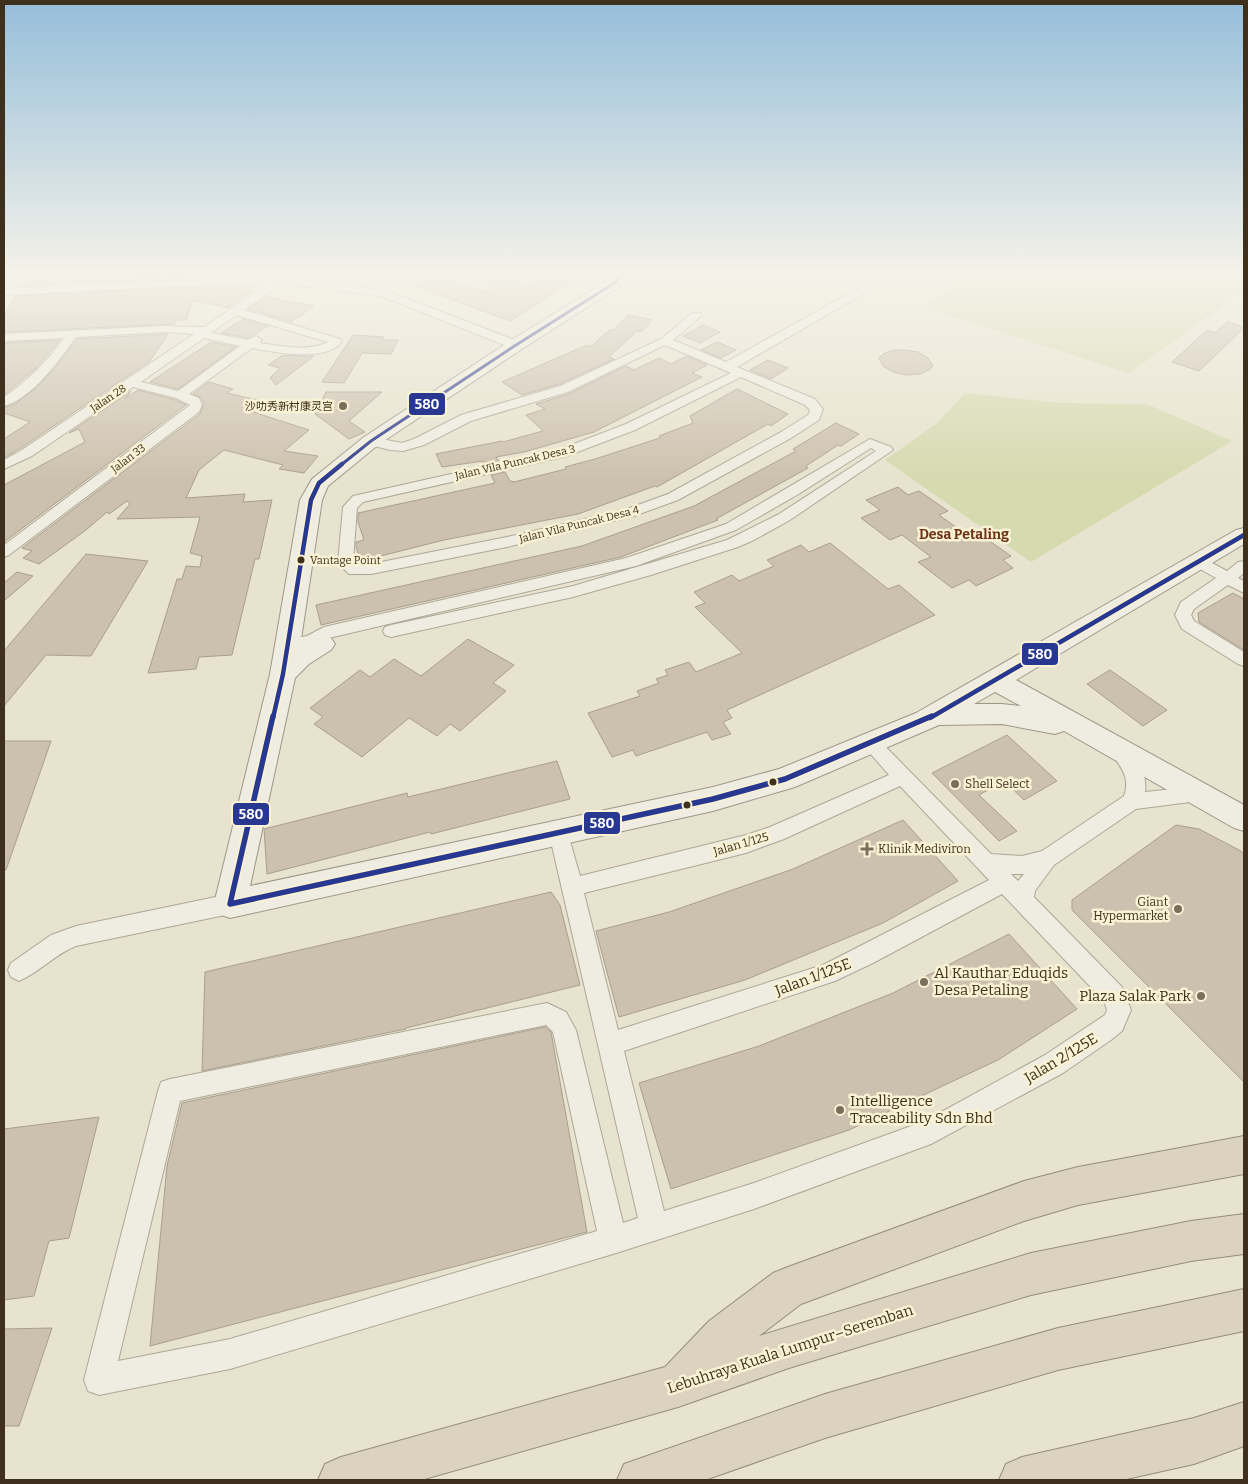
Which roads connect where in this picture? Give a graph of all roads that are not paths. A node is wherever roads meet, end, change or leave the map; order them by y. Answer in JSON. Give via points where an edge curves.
{"nodes":[{"id":1,"x":66,"y":342,"type":"edge"},
{"id":2,"x":190,"y":342,"type":"edge"},
{"id":3,"x":240,"y":342,"type":"edge"},
{"id":4,"x":254,"y":342,"type":"edge"},
{"id":5,"x":335,"y":342,"type":"edge"},
{"id":6,"x":511,"y":342,"type":"edge"},
{"id":7,"x":519,"y":342,"type":"edge"},
{"id":8,"x":662,"y":342,"type":"edge"},
{"id":9,"x":668,"y":342,"type":"edge"},
{"id":10,"x":772,"y":342,"type":"edge"},
{"id":11,"x":516,"y":344,"type":"junction"},
{"id":12,"x":251,"y":345,"type":"junction"},
{"id":13,"x":727,"y":368,"type":"junction"},
{"id":14,"x":740,"y":373,"type":"junction"},
{"id":15,"x":131,"y":383,"type":"junction"},
{"id":16,"x":180,"y":395,"type":"junction"},
{"id":17,"x":4,"y":402,"type":"edge"},
{"id":18,"x":371,"y":441,"type":"junction"},
{"id":19,"x":4,"y":465,"type":"edge"},
{"id":20,"x":1244,"y":535,"type":"edge"},
{"id":21,"x":4,"y":552,"type":"edge"},
{"id":22,"x":1199,"y":561,"type":"junction"},
{"id":23,"x":1244,"y":566,"type":"edge"},
{"id":24,"x":355,"y":570,"type":"joint"},
{"id":25,"x":1227,"y":578,"type":"junction"},
{"id":26,"x":1244,"y":588,"type":"edge"},
{"id":27,"x":292,"y":614,"type":"junction"},
{"id":28,"x":319,"y":639,"type":"junction"},
{"id":29,"x":287,"y":645,"type":"junction"},
{"id":30,"x":1244,"y":660,"type":"edge"},
{"id":31,"x":282,"y":674,"type":"junction"},
{"id":32,"x":1004,"y":675,"type":"junction"},
{"id":33,"x":935,"y":715,"type":"junction"},
{"id":34,"x":1086,"y":731,"type":"junction"},
{"id":35,"x":870,"y":744,"type":"junction"},
{"id":36,"x":1117,"y":748,"type":"junction"},
{"id":37,"x":902,"y":777,"type":"junction"},
{"id":38,"x":1183,"y":796,"type":"dead end"},
{"id":39,"x":1244,"y":798,"type":"edge"},
{"id":40,"x":1132,"y":801,"type":"junction"},
{"id":41,"x":1244,"y":819,"type":"edge"},
{"id":42,"x":559,"y":833,"type":"junction"},
{"id":43,"x":1047,"y":859,"type":"junction"},
{"id":44,"x":986,"y":862,"type":"junction"},
{"id":45,"x":1004,"y":882,"type":"junction"},
{"id":46,"x":572,"y":887,"type":"junction"},
{"id":47,"x":1022,"y":901,"type":"junction"},
{"id":48,"x":230,"y":904,"type":"junction"},
{"id":49,"x":20,"y":970,"type":"dead end"},
{"id":50,"x":610,"y":1044,"type":"junction"},
{"id":51,"x":1244,"y":1155,"type":"edge"},
{"id":52,"x":654,"y":1227,"type":"junction"},
{"id":53,"x":1244,"y":1234,"type":"edge"},
{"id":54,"x":613,"y":1240,"type":"junction"},
{"id":55,"x":1244,"y":1310,"type":"edge"},
{"id":56,"x":678,"y":1385,"type":"junction"},
{"id":57,"x":1244,"y":1424,"type":"edge"},
{"id":58,"x":340,"y":1480,"type":"edge"},
{"id":59,"x":640,"y":1480,"type":"edge"},
{"id":60,"x":1022,"y":1480,"type":"edge"}],
"edges":[{"from":1,"to":17,"type":"street","via":[[49,366]]},
{"from":2,"to":15,"type":"street","name":"Jalan 28"},
{"from":3,"to":12,"type":"street"},
{"from":4,"to":12,"type":"street"},
{"from":5,"to":12,"type":"street","via":[[324,350],[313,352]]},
{"from":6,"to":11,"type":"street"},
{"from":7,"to":11,"type":"street"},
{"from":8,"to":18,"type":"street","via":[[564,389],[466,418],[419,442],[390,446]]},
{"from":9,"to":13,"type":"street"},
{"from":10,"to":13,"type":"street"},
{"from":11,"to":18,"type":"street"},
{"from":12,"to":16,"type":"street"},
{"from":13,"to":14,"type":"street"},
{"from":14,"to":24,"type":"street","name":"Jalan Vila Puncak Desa 3","via":[[662,413],[562,453],[366,496],[350,507],[345,557],[346,563]]},
{"from":14,"to":24,"type":"street","name":"Jalan Vila Puncak Desa 4","via":[[810,402],[817,409],[814,417],[673,497],[629,514],[371,570]]},
{"from":15,"to":16,"type":"street"},
{"from":15,"to":19,"type":"street","name":"Jalan 28"},
{"from":16,"to":21,"type":"street","name":"Jalan 33","via":[[194,401],[194,409]]},
{"from":18,"to":27,"type":"street","via":[[319,483],[311,500]]},
{"from":20,"to":22,"type":"street"},
{"from":22,"to":25,"type":"street"},
{"from":22,"to":32,"type":"street"},
{"from":23,"to":25,"type":"street"},
{"from":25,"to":26,"type":"street"},
{"from":25,"to":30,"type":"street","via":[[1186,606],[1183,615],[1188,625]]},
{"from":27,"to":28,"type":"street"},
{"from":27,"to":29,"type":"street"},
{"from":28,"to":28,"type":"street","via":[[513,606],[639,574],[748,537],[886,450],[870,443],[731,527],[630,562]]},
{"from":28,"to":29,"type":"street"},
{"from":28,"to":31,"type":"street"},
{"from":29,"to":31,"type":"street"},
{"from":31,"to":48,"type":"street"},
{"from":32,"to":33,"type":"street"},
{"from":32,"to":34,"type":"street"},
{"from":32,"to":39,"type":"street"},
{"from":33,"to":34,"type":"street","via":[[1025,716]]},
{"from":33,"to":35,"type":"street"},
{"from":34,"to":36,"type":"street"},
{"from":35,"to":37,"type":"street","name":"Jalan 2/125E"},
{"from":35,"to":42,"type":"street","via":[[785,778],[713,800]]},
{"from":36,"to":40,"type":"street","via":[[1138,778]]},
{"from":36,"to":41,"type":"street"},
{"from":37,"to":44,"type":"street","name":"Jalan 2/125E"},
{"from":37,"to":46,"type":"street","name":"Jalan 1/125","via":[[746,844]]},
{"from":38,"to":40,"type":"street"},
{"from":40,"to":43,"type":"street"},
{"from":42,"to":46,"type":"street"},
{"from":42,"to":48,"type":"street"},
{"from":43,"to":44,"type":"street","via":[[1022,865]]},
{"from":43,"to":47,"type":"street","via":[[1025,888]]},
{"from":44,"to":45,"type":"street","name":"Jalan 2/125E"},
{"from":45,"to":47,"type":"street","name":"Jalan 2/125E"},
{"from":45,"to":50,"type":"street","name":"Jalan 1/125E","via":[[827,974]]},
{"from":46,"to":50,"type":"street"},
{"from":47,"to":52,"type":"street","name":"Jalan 2/125E","via":[[1114,995],[1119,1010],[1114,1022],[1054,1064],[930,1131],[754,1196]]},
{"from":48,"to":49,"type":"street","via":[[76,936],[59,942]]},
{"from":50,"to":52,"type":"street"},
{"from":51,"to":56,"type":"highway","via":[[1078,1186],[1024,1201],[788,1288],[724,1336]]},
{"from":52,"to":54,"type":"street"},
{"from":53,"to":56,"type":"highway","name":"Lebuhraya Kuala Lumpur–Seremban","via":[[1182,1243],[1031,1274],[792,1346]]},
{"from":54,"to":54,"type":"street","via":[[230,1354],[99,1380],[170,1091],[547,1014],[555,1016],[564,1030]]},
{"from":55,"to":59,"type":"highway","via":[[1058,1349],[825,1416]]},
{"from":56,"to":58,"type":"highway","name":"Lebuhraya Kuala Lumpur–Seremban"},
{"from":57,"to":60,"type":"highway","via":[[1194,1441]]}]}
